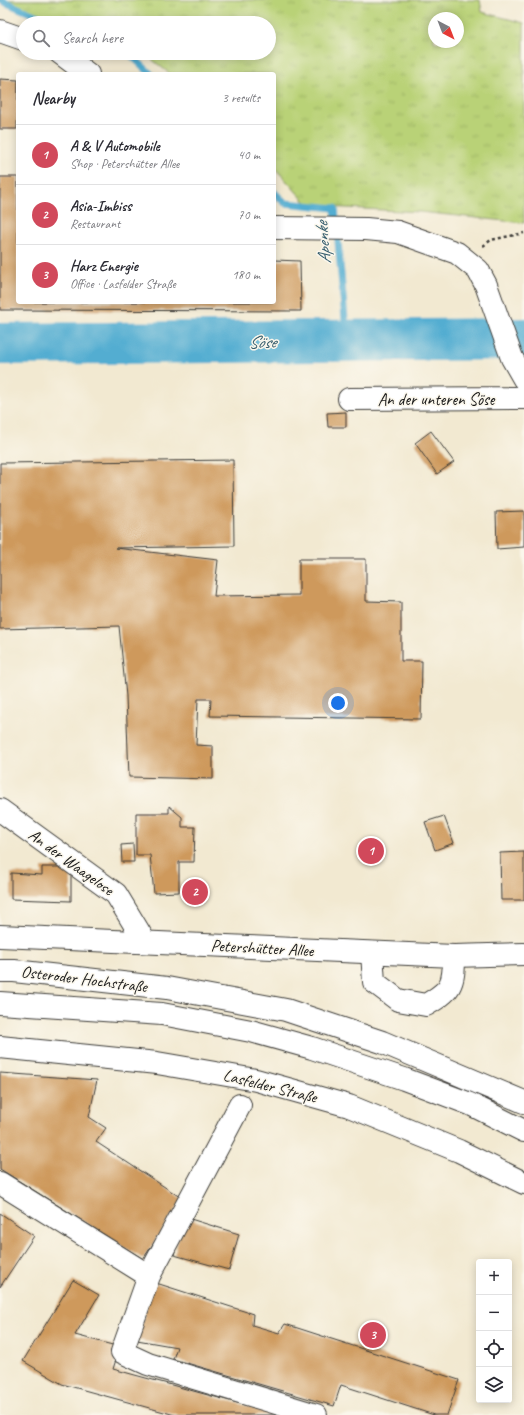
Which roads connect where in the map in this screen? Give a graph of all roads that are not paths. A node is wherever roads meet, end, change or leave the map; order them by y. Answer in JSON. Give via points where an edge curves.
{"nodes":[{"id":1,"x":0,"y":31,"type":"edge"},
{"id":2,"x":16,"y":37,"type":"edge"},
{"id":3,"x":69,"y":60,"type":"edge"},
{"id":4,"x":85,"y":72,"type":"edge"},
{"id":5,"x":276,"y":229,"type":"edge"},
{"id":6,"x":524,"y":379,"type":"edge"},
{"id":7,"x":524,"y":398,"type":"edge"},
{"id":8,"x":349,"y":399,"type":"dead end"},
{"id":9,"x":0,"y":810,"type":"edge"},
{"id":10,"x":0,"y":936,"type":"edge"},
{"id":11,"x":145,"y":942,"type":"junction"},
{"id":12,"x":372,"y":953,"type":"junction"},
{"id":13,"x":524,"y":954,"type":"edge"},
{"id":14,"x":454,"y":956,"type":"junction"},
{"id":15,"x":0,"y":971,"type":"edge"},
{"id":16,"x":0,"y":1003,"type":"edge"},
{"id":17,"x":0,"y":1047,"type":"edge"},
{"id":18,"x":524,"y":1102,"type":"edge"},
{"id":19,"x":240,"y":1105,"type":"dead end"},
{"id":20,"x":524,"y":1131,"type":"edge"},
{"id":21,"x":0,"y":1183,"type":"edge"},
{"id":22,"x":524,"y":1183,"type":"edge"},
{"id":23,"x":149,"y":1276,"type":"junction"},
{"id":24,"x":316,"y":1415,"type":"edge"}],
"edges":[{"from":1,"to":2,"type":"main road"},
{"from":3,"to":4,"type":"main road"},
{"from":5,"to":6,"type":"main road","via":[[366,229],[398,232],[457,253],[478,270],[486,285],[512,358]]},
{"from":7,"to":8,"type":"main road","name":"An der unteren Söse"},
{"from":9,"to":11,"type":"main road","name":"An der Waagelose","via":[[116,894]]},
{"from":10,"to":11,"type":"main road","name":"Petershütter Allee"},
{"from":11,"to":12,"type":"main road","name":"Petershütter Allee"},
{"from":12,"to":14,"type":"main road","name":"Petershütter Allee"},
{"from":12,"to":14,"type":"main road","via":[[374,982],[398,1000],[426,1006],[445,994],[454,977]]},
{"from":13,"to":14,"type":"main road","name":"Petershütter Allee"},
{"from":15,"to":18,"type":"main road","name":"Osteroder Hochstraße","via":[[14,970],[167,988],[286,1010],[382,1042]]},
{"from":16,"to":20,"type":"main road","name":"Osteroder Hochstraße","via":[[162,1014],[251,1031],[312,1048],[404,1079],[470,1104]]},
{"from":17,"to":22,"type":"main road","name":"Lasfelder Straße","via":[[157,1063],[256,1080],[349,1106],[459,1151]]},
{"from":19,"to":23,"type":"main road"},
{"from":21,"to":23,"type":"main road"},
{"from":23,"to":24,"type":"main road","via":[[122,1352],[148,1364]]}]}
